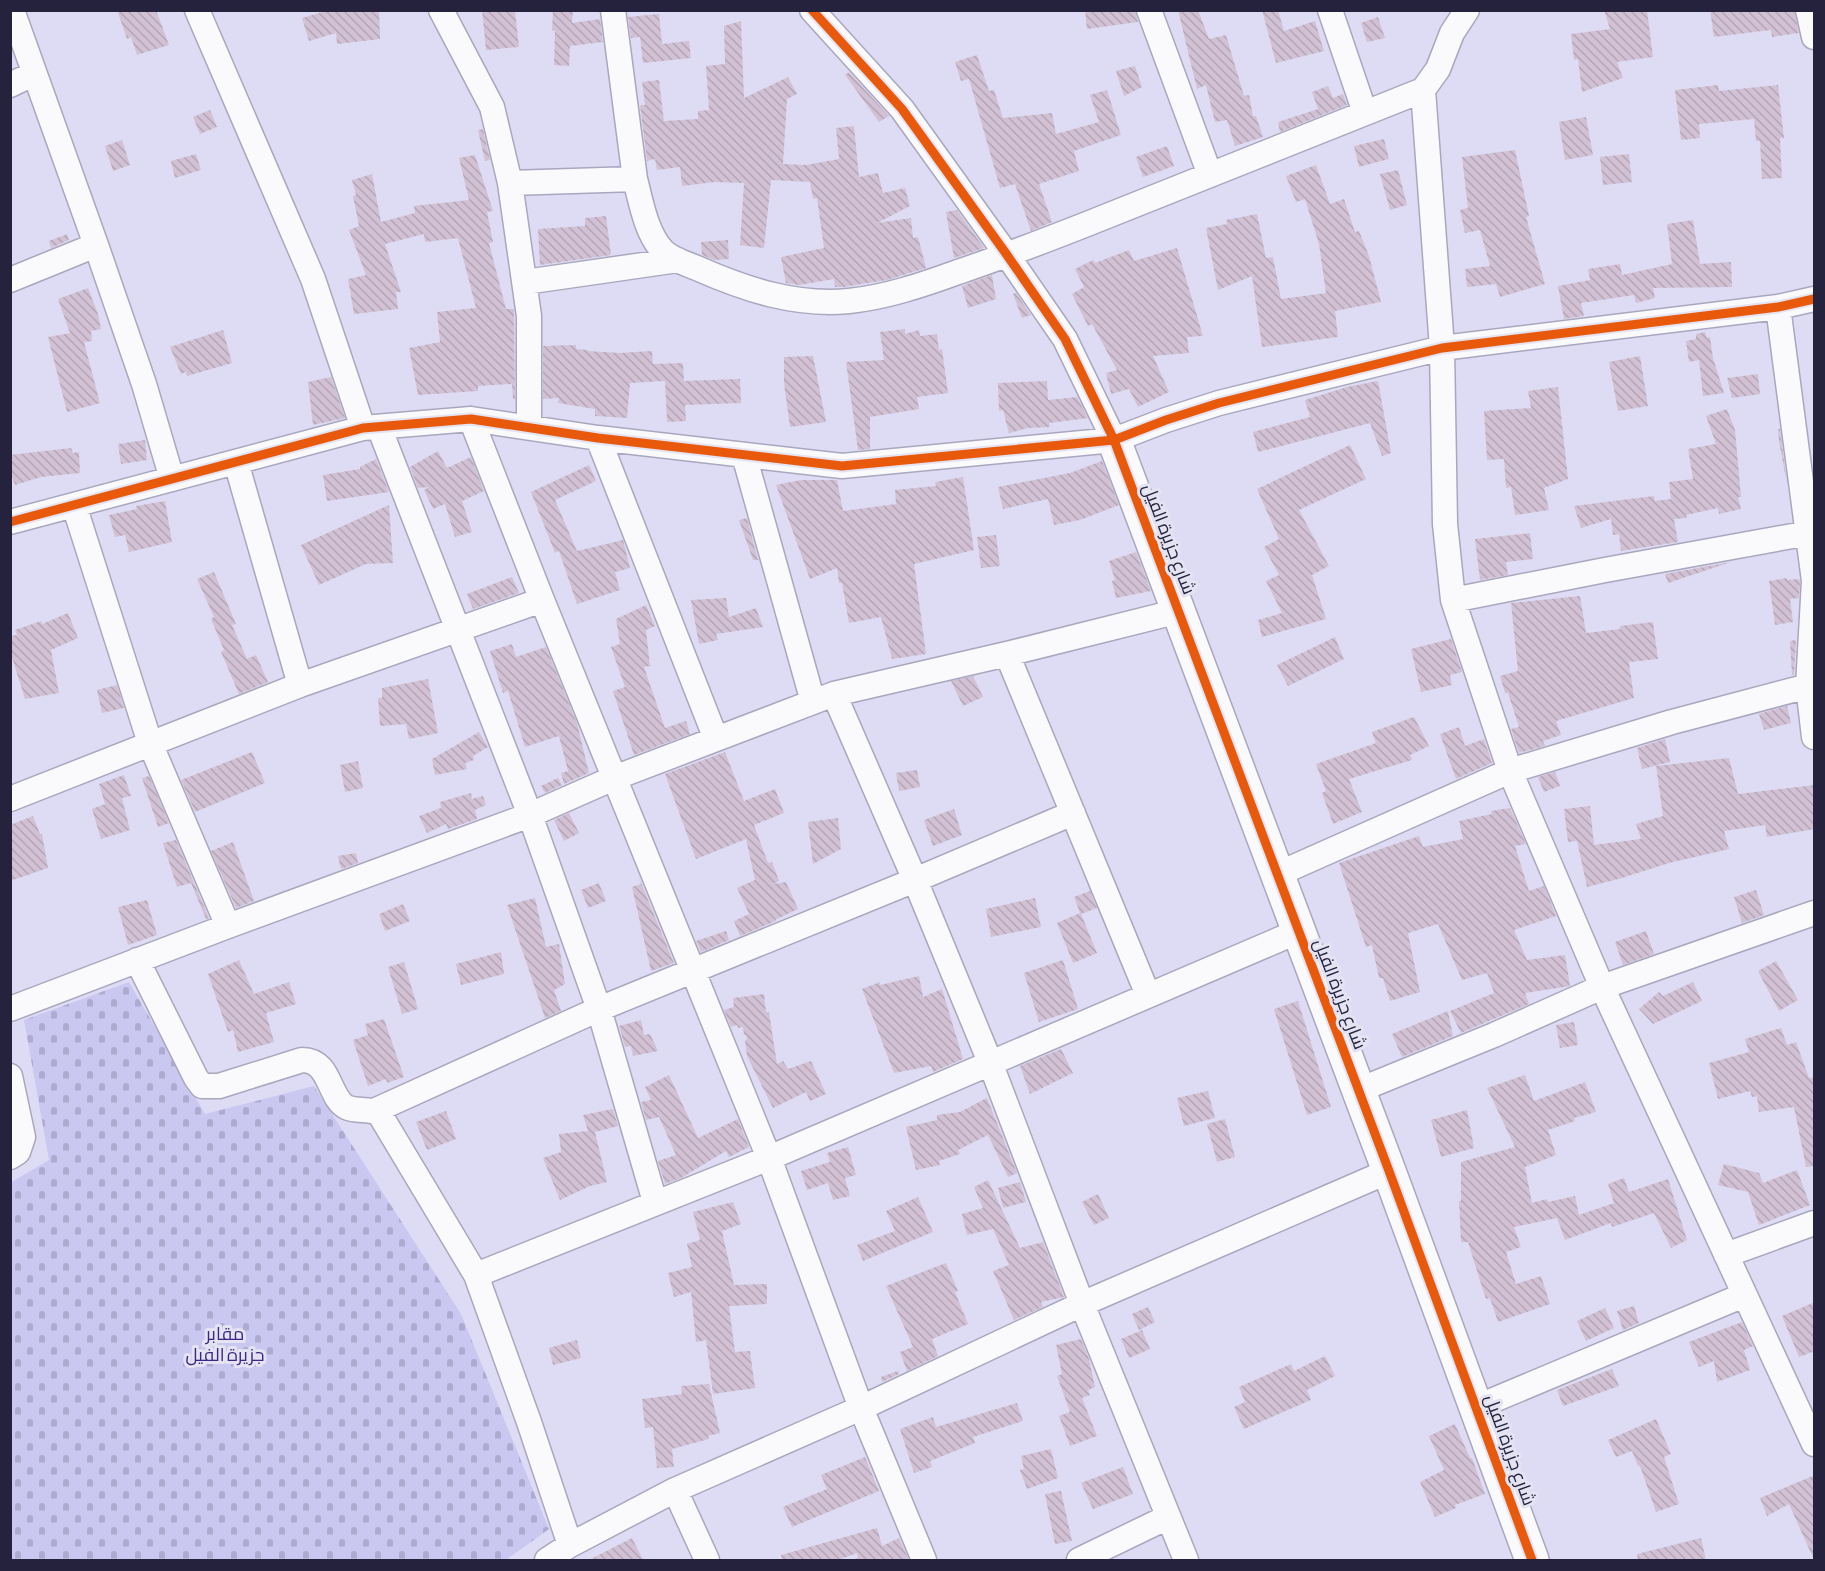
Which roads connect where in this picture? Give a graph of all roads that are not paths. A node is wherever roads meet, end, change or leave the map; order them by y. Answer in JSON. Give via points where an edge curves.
{"nodes":[{"id":1,"x":12,"y":10,"type":"edge"},
{"id":2,"x":197,"y":10,"type":"edge"},
{"id":3,"x":441,"y":10,"type":"edge"},
{"id":4,"x":613,"y":10,"type":"edge"},
{"id":5,"x":812,"y":10,"type":"edge"},
{"id":6,"x":1149,"y":10,"type":"edge"},
{"id":7,"x":1330,"y":10,"type":"edge"},
{"id":8,"x":1467,"y":10,"type":"edge"},
{"id":9,"x":1808,"y":10,"type":"edge"},
{"id":10,"x":1815,"y":37,"type":"edge"},
{"id":11,"x":33,"y":74,"type":"junction"},
{"id":12,"x":10,"y":85,"type":"edge"},
{"id":13,"x":1424,"y":90,"type":"junction"},
{"id":14,"x":1365,"y":113,"type":"junction"},
{"id":15,"x":1210,"y":176,"type":"junction"},
{"id":16,"x":636,"y":179,"type":"junction"},
{"id":17,"x":510,"y":183,"type":"junction"},
{"id":18,"x":96,"y":245,"type":"junction"},
{"id":19,"x":1007,"y":255,"type":"junction"},
{"id":20,"x":678,"y":260,"type":"junction"},
{"id":21,"x":10,"y":280,"type":"edge"},
{"id":22,"x":525,"y":282,"type":"junction"},
{"id":23,"x":1815,"y":298,"type":"edge"},
{"id":24,"x":1778,"y":307,"type":"junction"},
{"id":25,"x":1442,"y":348,"type":"junction"},
{"id":26,"x":471,"y":419,"type":"junction"},
{"id":27,"x":529,"y":426,"type":"junction"},
{"id":28,"x":371,"y":428,"type":"junction"},
{"id":29,"x":598,"y":438,"type":"junction"},
{"id":30,"x":1114,"y":440,"type":"junction"},
{"id":31,"x":744,"y":455,"type":"junction"},
{"id":32,"x":236,"y":462,"type":"junction"},
{"id":33,"x":172,"y":479,"type":"junction"},
{"id":34,"x":75,"y":505,"type":"junction"},
{"id":35,"x":10,"y":522,"type":"edge"},
{"id":36,"x":1809,"y":533,"type":"junction"},
{"id":37,"x":542,"y":600,"type":"junction"},
{"id":38,"x":1453,"y":600,"type":"junction"},
{"id":39,"x":1179,"y":611,"type":"junction"},
{"id":40,"x":1814,"y":620,"type":"edge"},
{"id":41,"x":458,"y":629,"type":"junction"},
{"id":42,"x":1007,"y":654,"type":"junction"},
{"id":43,"x":300,"y":685,"type":"junction"},
{"id":44,"x":1808,"y":686,"type":"junction"},
{"id":45,"x":823,"y":698,"type":"junction"},
{"id":46,"x":1815,"y":737,"type":"edge"},
{"id":47,"x":716,"y":739,"type":"junction"},
{"id":48,"x":150,"y":742,"type":"junction"},
{"id":49,"x":1510,"y":771,"type":"junction"},
{"id":50,"x":615,"y":778,"type":"junction"},
{"id":51,"x":10,"y":799,"type":"edge"},
{"id":52,"x":1073,"y":813,"type":"junction"},
{"id":53,"x":530,"y":814,"type":"junction"},
{"id":54,"x":1278,"y":874,"type":"junction"},
{"id":55,"x":915,"y":880,"type":"junction"},
{"id":56,"x":1815,"y":913,"type":"edge"},
{"id":57,"x":228,"y":926,"type":"junction"},
{"id":58,"x":1299,"y":931,"type":"junction"},
{"id":59,"x":137,"y":960,"type":"junction"},
{"id":60,"x":693,"y":971,"type":"junction"},
{"id":61,"x":1602,"y":987,"type":"junction"},
{"id":62,"x":1148,"y":995,"type":"junction"},
{"id":63,"x":10,"y":1009,"type":"edge"},
{"id":64,"x":599,"y":1009,"type":"junction"},
{"id":65,"x":990,"y":1062,"type":"junction"},
{"id":66,"x":10,"y":1076,"type":"edge"},
{"id":67,"x":1359,"y":1090,"type":"junction"},
{"id":68,"x":374,"y":1111,"type":"junction"},
{"id":69,"x":10,"y":1156,"type":"edge"},
{"id":70,"x":769,"y":1158,"type":"junction"},
{"id":71,"x":1389,"y":1171,"type":"junction"},
{"id":72,"x":655,"y":1202,"type":"junction"},
{"id":73,"x":1815,"y":1223,"type":"edge"},
{"id":74,"x":1726,"y":1256,"type":"junction"},
{"id":75,"x":476,"y":1275,"type":"junction"},
{"id":76,"x":1744,"y":1294,"type":"junction"},
{"id":77,"x":1082,"y":1304,"type":"junction"},
{"id":78,"x":1477,"y":1407,"type":"junction"},
{"id":79,"x":861,"y":1408,"type":"junction"},
{"id":80,"x":1815,"y":1444,"type":"edge"},
{"id":81,"x":675,"y":1490,"type":"junction"},
{"id":82,"x":1168,"y":1517,"type":"junction"},
{"id":83,"x":570,"y":1545,"type":"junction"},
{"id":84,"x":547,"y":1560,"type":"edge"},
{"id":85,"x":707,"y":1560,"type":"edge"},
{"id":86,"x":924,"y":1560,"type":"edge"},
{"id":87,"x":1079,"y":1560,"type":"edge"},
{"id":88,"x":1186,"y":1560,"type":"edge"},
{"id":89,"x":1532,"y":1560,"type":"edge"}],
"edges":[{"from":1,"to":11,"type":"street"},
{"from":2,"to":28,"type":"street","via":[[313,279]]},
{"from":3,"to":17,"type":"street","via":[[492,107]]},
{"from":4,"to":16,"type":"street"},
{"from":5,"to":19,"type":"street","via":[[902,109]]},
{"from":6,"to":15,"type":"street"},
{"from":7,"to":14,"type":"street"},
{"from":8,"to":13,"type":"street"},
{"from":9,"to":10,"type":"street"},
{"from":11,"to":12,"type":"street"},
{"from":11,"to":18,"type":"street"},
{"from":13,"to":14,"type":"street"},
{"from":13,"to":25,"type":"street"},
{"from":14,"to":15,"type":"street"},
{"from":15,"to":19,"type":"street"},
{"from":16,"to":17,"type":"street"},
{"from":16,"to":20,"type":"street","via":[[653,235],[664,251]]},
{"from":17,"to":22,"type":"street"},
{"from":18,"to":21,"type":"street"},
{"from":18,"to":33,"type":"street"},
{"from":19,"to":20,"type":"street","via":[[877,297],[821,301],[788,300],[762,293]]},
{"from":19,"to":30,"type":"street","via":[[1065,339]]},
{"from":20,"to":22,"type":"street"},
{"from":22,"to":27,"type":"street","via":[[530,340]]},
{"from":23,"to":24,"type":"street"},
{"from":24,"to":25,"type":"street"},
{"from":24,"to":36,"type":"street"},
{"from":25,"to":30,"type":"street","via":[[1219,403]]},
{"from":25,"to":38,"type":"street","via":[[1445,524]]},
{"from":26,"to":27,"type":"street"},
{"from":26,"to":28,"type":"street"},
{"from":26,"to":37,"type":"street"},
{"from":27,"to":29,"type":"street"},
{"from":28,"to":32,"type":"street"},
{"from":28,"to":41,"type":"street"},
{"from":29,"to":31,"type":"street"},
{"from":29,"to":47,"type":"street"},
{"from":30,"to":31,"type":"street","via":[[842,466]]},
{"from":30,"to":39,"type":"street","name":"شارع جزيرة الفيل"},
{"from":31,"to":45,"type":"street"},
{"from":32,"to":33,"type":"street"},
{"from":32,"to":43,"type":"street"},
{"from":33,"to":34,"type":"street"},
{"from":34,"to":35,"type":"street"},
{"from":34,"to":48,"type":"street"},
{"from":36,"to":38,"type":"street"},
{"from":36,"to":40,"type":"street"},
{"from":37,"to":41,"type":"street"},
{"from":37,"to":50,"type":"street"},
{"from":38,"to":49,"type":"street"},
{"from":39,"to":42,"type":"street"},
{"from":39,"to":54,"type":"street","name":"شارع جزيرة الفيل"},
{"from":40,"to":44,"type":"street"},
{"from":41,"to":43,"type":"street"},
{"from":41,"to":53,"type":"street"},
{"from":42,"to":45,"type":"street"},
{"from":42,"to":52,"type":"street"},
{"from":43,"to":48,"type":"street"},
{"from":44,"to":46,"type":"street"},
{"from":44,"to":49,"type":"street"},
{"from":45,"to":47,"type":"street"},
{"from":45,"to":55,"type":"street"},
{"from":47,"to":50,"type":"street"},
{"from":48,"to":51,"type":"street"},
{"from":48,"to":57,"type":"street"},
{"from":49,"to":54,"type":"street"},
{"from":49,"to":61,"type":"street"},
{"from":50,"to":53,"type":"street"},
{"from":50,"to":60,"type":"street"},
{"from":52,"to":55,"type":"street"},
{"from":52,"to":62,"type":"street"},
{"from":53,"to":57,"type":"street"},
{"from":53,"to":64,"type":"street"},
{"from":54,"to":58,"type":"street","name":"شارع جزيرة الفيل"},
{"from":55,"to":60,"type":"street"},
{"from":55,"to":65,"type":"street"},
{"from":56,"to":61,"type":"street"},
{"from":57,"to":59,"type":"street"},
{"from":58,"to":62,"type":"street"},
{"from":58,"to":67,"type":"street","name":"شارع جزيرة الفيل"},
{"from":59,"to":63,"type":"street"},
{"from":59,"to":68,"type":"street","via":[[202,1086],[219,1086],[310,1060],[319,1066],[343,1105]]},
{"from":60,"to":64,"type":"street"},
{"from":60,"to":70,"type":"street"},
{"from":61,"to":67,"type":"street"},
{"from":61,"to":74,"type":"street"},
{"from":62,"to":65,"type":"street"},
{"from":64,"to":68,"type":"street"},
{"from":64,"to":72,"type":"street"},
{"from":65,"to":70,"type":"street"},
{"from":65,"to":77,"type":"street"},
{"from":66,"to":69,"type":"street","via":[[23,1137],[18,1152]]},
{"from":67,"to":71,"type":"street","name":"شارع جزيرة الفيل"},
{"from":68,"to":75,"type":"street","via":[[379,1113]]},
{"from":70,"to":72,"type":"street"},
{"from":70,"to":79,"type":"street"},
{"from":71,"to":77,"type":"street"},
{"from":71,"to":78,"type":"street","name":"شارع جزيرة الفيل"},
{"from":72,"to":75,"type":"street"},
{"from":73,"to":74,"type":"street"},
{"from":74,"to":76,"type":"street"},
{"from":75,"to":83,"type":"street"},
{"from":76,"to":78,"type":"street"},
{"from":76,"to":80,"type":"street"},
{"from":77,"to":79,"type":"street"},
{"from":77,"to":82,"type":"street"},
{"from":78,"to":89,"type":"street","name":"شارع جزيرة الفيل"},
{"from":79,"to":81,"type":"street"},
{"from":79,"to":86,"type":"street"},
{"from":81,"to":83,"type":"street"},
{"from":81,"to":85,"type":"street"},
{"from":82,"to":87,"type":"street"},
{"from":82,"to":88,"type":"street"},
{"from":83,"to":84,"type":"street"}]}
